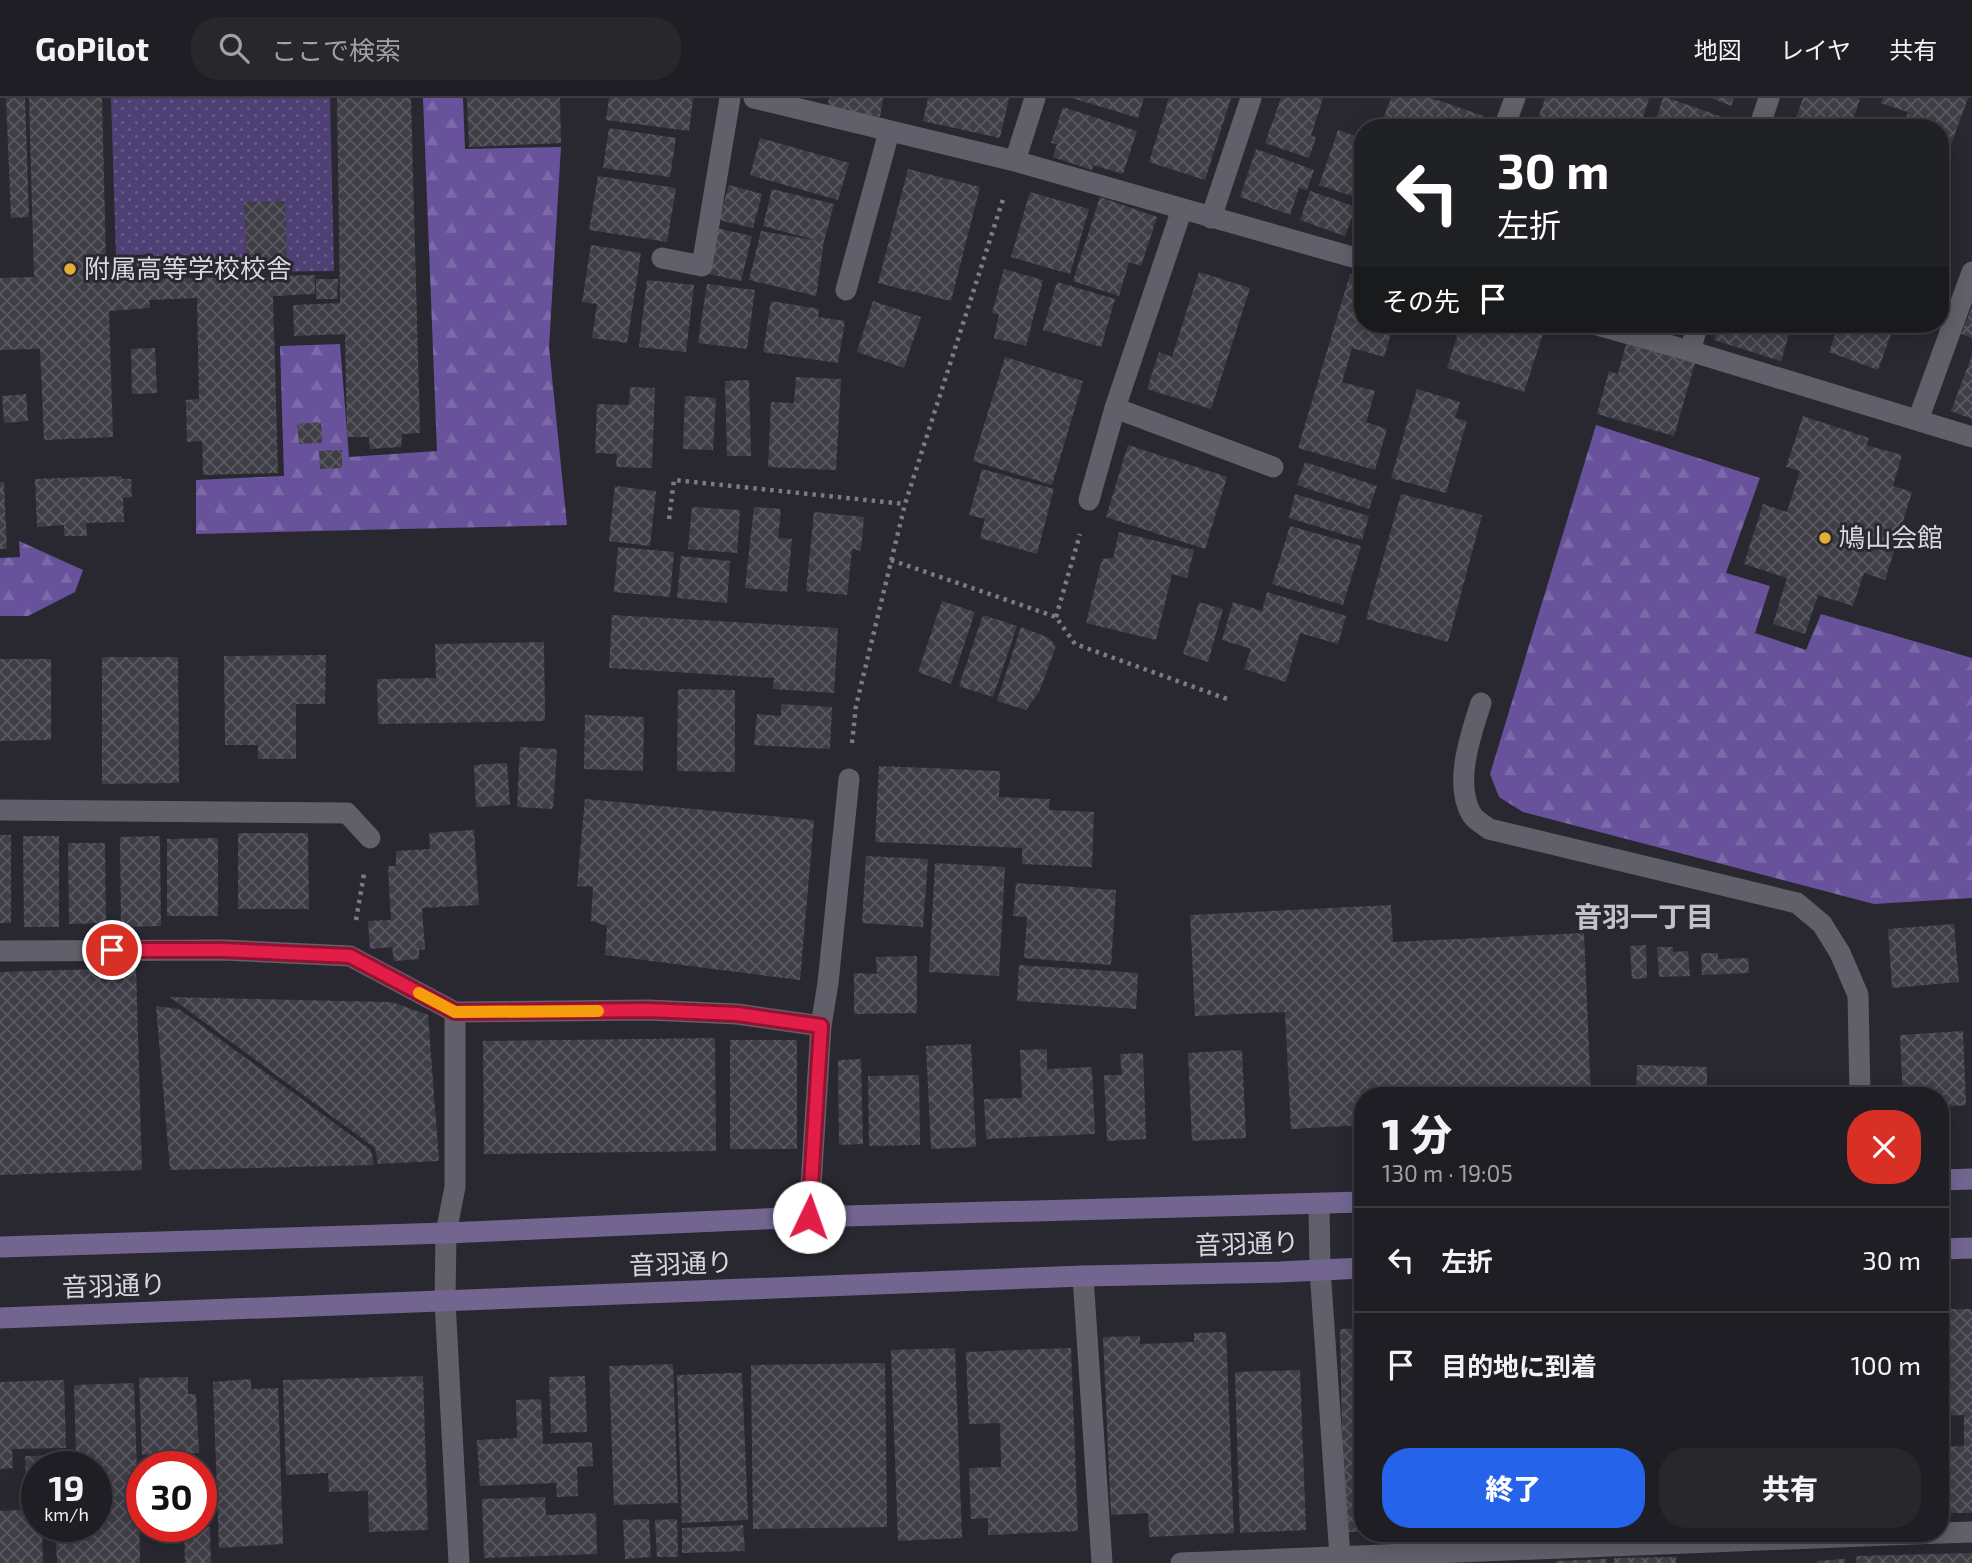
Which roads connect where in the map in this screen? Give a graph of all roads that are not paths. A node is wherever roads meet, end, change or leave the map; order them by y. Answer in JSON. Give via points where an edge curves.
{"nodes":[{"id":1,"x":730,"y":98,"type":"edge"},
{"id":2,"x":754,"y":98,"type":"edge"},
{"id":3,"x":1035,"y":98,"type":"edge"},
{"id":4,"x":1251,"y":98,"type":"edge"},
{"id":5,"x":1515,"y":98,"type":"edge"},
{"id":6,"x":1769,"y":98,"type":"edge"},
{"id":7,"x":1507,"y":119,"type":"edge"},
{"id":8,"x":1762,"y":119,"type":"edge"},
{"id":9,"x":889,"y":132,"type":"junction"},
{"id":10,"x":1015,"y":161,"type":"junction"},
{"id":11,"x":1182,"y":209,"type":"junction"},
{"id":12,"x":1211,"y":218,"type":"junction"},
{"id":13,"x":662,"y":258,"type":"dead end"},
{"id":14,"x":1354,"y":258,"type":"edge"},
{"id":15,"x":1972,"y":272,"type":"edge"},
{"id":16,"x":846,"y":289,"type":"dead end"},
{"id":17,"x":1625,"y":333,"type":"edge"},
{"id":18,"x":1695,"y":333,"type":"edge"},
{"id":19,"x":1690,"y":351,"type":"junction"},
{"id":20,"x":1115,"y":408,"type":"junction"},
{"id":21,"x":1918,"y":421,"type":"junction"},
{"id":22,"x":1972,"y":437,"type":"edge"},
{"id":23,"x":1273,"y":467,"type":"dead end"},
{"id":24,"x":1089,"y":500,"type":"road end"},
{"id":25,"x":1481,"y":703,"type":"dead end"},
{"id":26,"x":849,"y":779,"type":"road end"},
{"id":27,"x":0,"y":810,"type":"edge"},
{"id":28,"x":370,"y":838,"type":"road end"},
{"id":29,"x":0,"y":950,"type":"edge"},
{"id":30,"x":455,"y":1012,"type":"junction"},
{"id":31,"x":821,"y":1026,"type":"junction"},
{"id":32,"x":1860,"y":1087,"type":"edge"},
{"id":33,"x":1972,"y":1179,"type":"edge"},
{"id":34,"x":1949,"y":1180,"type":"edge"},
{"id":35,"x":1354,"y":1202,"type":"edge"},
{"id":36,"x":1319,"y":1204,"type":"junction"},
{"id":37,"x":809,"y":1217,"type":"junction"},
{"id":38,"x":446,"y":1233,"type":"junction"},
{"id":39,"x":0,"y":1247,"type":"edge"},
{"id":40,"x":1972,"y":1248,"type":"edge"},
{"id":41,"x":1949,"y":1249,"type":"edge"},
{"id":42,"x":1354,"y":1268,"type":"edge"},
{"id":43,"x":1320,"y":1269,"type":"junction"},
{"id":44,"x":1083,"y":1276,"type":"junction"},
{"id":45,"x":445,"y":1301,"type":"junction"},
{"id":46,"x":0,"y":1318,"type":"edge"},
{"id":47,"x":1972,"y":1532,"type":"edge"},
{"id":48,"x":1949,"y":1533,"type":"edge"},
{"id":49,"x":1715,"y":1542,"type":"edge"},
{"id":50,"x":1340,"y":1557,"type":"junction"},
{"id":51,"x":459,"y":1563,"type":"edge"},
{"id":52,"x":1102,"y":1563,"type":"edge"},
{"id":53,"x":1181,"y":1563,"type":"edge"}],
"edges":[{"from":1,"to":13,"type":"street","via":[[702,266]]},
{"from":2,"to":9,"type":"street"},
{"from":3,"to":10,"type":"street"},
{"from":4,"to":12,"type":"street"},
{"from":5,"to":7,"type":"street"},
{"from":6,"to":8,"type":"street"},
{"from":9,"to":10,"type":"street"},
{"from":9,"to":16,"type":"street"},
{"from":10,"to":11,"type":"street"},
{"from":11,"to":12,"type":"street"},
{"from":11,"to":20,"type":"street"},
{"from":12,"to":14,"type":"street"},
{"from":15,"to":21,"type":"street"},
{"from":17,"to":19,"type":"street"},
{"from":18,"to":19,"type":"street"},
{"from":19,"to":21,"type":"street"},
{"from":20,"to":23,"type":"street"},
{"from":20,"to":24,"type":"street"},
{"from":21,"to":22,"type":"street"},
{"from":25,"to":32,"type":"street","via":[[1468,744],[1463,788],[1472,816],[1489,829],[1797,904],[1822,924],[1858,995]]},
{"from":26,"to":31,"type":"street"},
{"from":27,"to":28,"type":"street","via":[[347,813]]},
{"from":29,"to":30,"type":"street","via":[[223,950],[350,956]]},
{"from":30,"to":31,"type":"street","via":[[648,1010],[737,1014]]},
{"from":30,"to":38,"type":"street","via":[[455,1187]]},
{"from":31,"to":37,"type":"street"},
{"from":33,"to":34,"type":"main road"},
{"from":35,"to":36,"type":"main road","name":"音羽通り"},
{"from":36,"to":37,"type":"main road","name":"音羽通り"},
{"from":36,"to":43,"type":"street"},
{"from":37,"to":38,"type":"main road","name":"音羽通り"},
{"from":38,"to":39,"type":"main road","name":"音羽通り"},
{"from":38,"to":45,"type":"street"},
{"from":40,"to":41,"type":"main road"},
{"from":42,"to":43,"type":"main road","name":"音羽通り"},
{"from":43,"to":44,"type":"main road","name":"音羽通り"},
{"from":43,"to":50,"type":"street"},
{"from":44,"to":45,"type":"main road","name":"音羽通り"},
{"from":44,"to":52,"type":"street"},
{"from":45,"to":46,"type":"main road","name":"音羽通り"},
{"from":45,"to":51,"type":"street"},
{"from":47,"to":48,"type":"street"},
{"from":49,"to":50,"type":"street"},
{"from":50,"to":53,"type":"street"}]}
